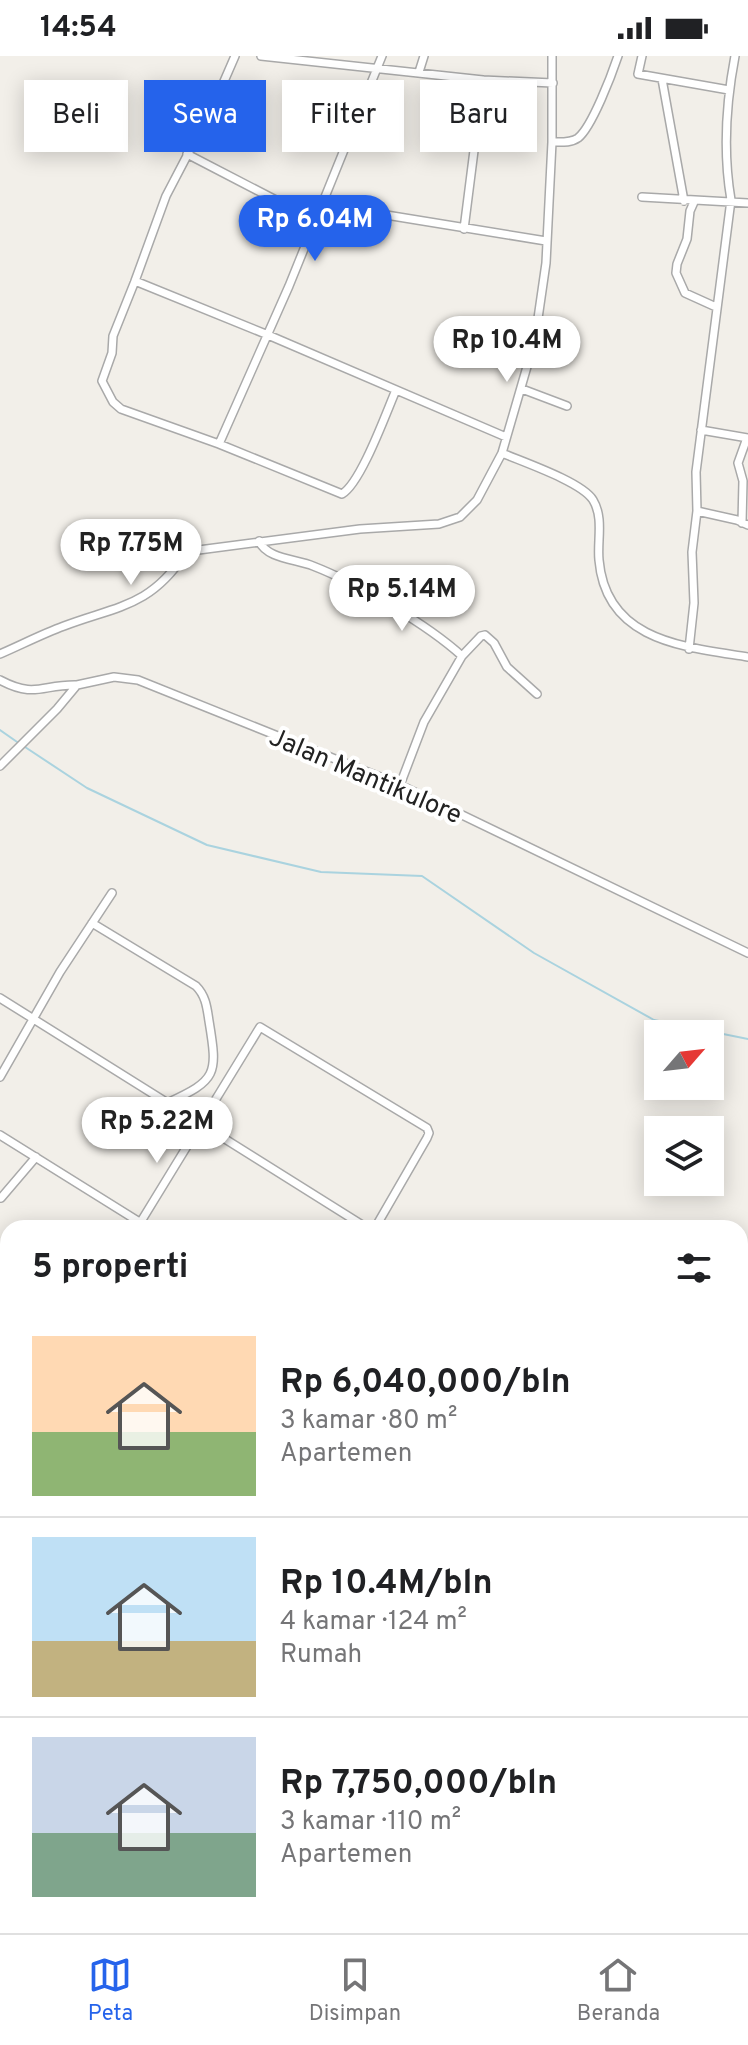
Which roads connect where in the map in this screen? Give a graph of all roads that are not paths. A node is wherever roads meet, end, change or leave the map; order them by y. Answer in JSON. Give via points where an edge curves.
{"nodes":[{"id":1,"x":235,"y":56,"type":"edge"},
{"id":2,"x":261,"y":56,"type":"edge"},
{"id":3,"x":382,"y":56,"type":"edge"},
{"id":4,"x":424,"y":56,"type":"edge"},
{"id":5,"x":552,"y":56,"type":"edge"},
{"id":6,"x":618,"y":56,"type":"edge"},
{"id":7,"x":642,"y":56,"type":"edge"},
{"id":8,"x":735,"y":56,"type":"edge"},
{"id":9,"x":377,"y":68,"type":"junction"},
{"id":10,"x":419,"y":72,"type":"junction"},
{"id":11,"x":662,"y":79,"type":"junction"},
{"id":12,"x":225,"y":80,"type":"edge"},
{"id":13,"x":483,"y":80,"type":"edge"},
{"id":14,"x":537,"y":82,"type":"edge"},
{"id":15,"x":553,"y":83,"type":"junction"},
{"id":16,"x":729,"y":90,"type":"junction"},
{"id":17,"x":552,"y":142,"type":"junction"},
{"id":18,"x":474,"y":152,"type":"edge"},
{"id":19,"x":187,"y":154,"type":"joint"},
{"id":20,"x":642,"y":197,"type":"dead end"},
{"id":21,"x":731,"y":200,"type":"junction"},
{"id":22,"x":684,"y":201,"type":"junction"},
{"id":23,"x":694,"y":202,"type":"junction"},
{"id":24,"x":748,"y":203,"type":"edge"},
{"id":25,"x":314,"y":221,"type":"junction"},
{"id":26,"x":464,"y":229,"type":"junction"},
{"id":27,"x":546,"y":241,"type":"junction"},
{"id":28,"x":135,"y":281,"type":"junction"},
{"id":29,"x":716,"y":307,"type":"junction"},
{"id":30,"x":268,"y":335,"type":"junction"},
{"id":31,"x":522,"y":389,"type":"junction"},
{"id":32,"x":396,"y":390,"type":"junction"},
{"id":33,"x":567,"y":406,"type":"dead end"},
{"id":34,"x":701,"y":430,"type":"junction"},
{"id":35,"x":506,"y":437,"type":"junction"},
{"id":36,"x":747,"y":438,"type":"edge"},
{"id":37,"x":219,"y":444,"type":"junction"},
{"id":38,"x":502,"y":453,"type":"junction"},
{"id":39,"x":697,"y":511,"type":"junction"},
{"id":40,"x":745,"y":524,"type":"edge"},
{"id":41,"x":259,"y":541,"type":"junction"},
{"id":42,"x":689,"y":649,"type":"junction"},
{"id":43,"x":0,"y":654,"type":"edge"},
{"id":44,"x":462,"y":656,"type":"junction"},
{"id":45,"x":748,"y":657,"type":"edge"},
{"id":46,"x":0,"y":680,"type":"edge"},
{"id":47,"x":77,"y":685,"type":"junction"},
{"id":48,"x":537,"y":694,"type":"dead end"},
{"id":49,"x":0,"y":766,"type":"edge"},
{"id":50,"x":400,"y":785,"type":"junction"},
{"id":51,"x":112,"y":893,"type":"dead end"},
{"id":52,"x":92,"y":923,"type":"junction"},
{"id":53,"x":748,"y":953,"type":"edge"},
{"id":54,"x":0,"y":998,"type":"edge"},
{"id":55,"x":34,"y":1018,"type":"junction"},
{"id":56,"x":0,"y":1077,"type":"edge"},
{"id":57,"x":167,"y":1103,"type":"junction"},
{"id":58,"x":200,"y":1125,"type":"junction"},
{"id":59,"x":0,"y":1135,"type":"edge"},
{"id":60,"x":36,"y":1157,"type":"junction"},
{"id":61,"x":1,"y":1198,"type":"edge"},
{"id":62,"x":131,"y":1220,"type":"edge"},
{"id":63,"x":142,"y":1220,"type":"edge"},
{"id":64,"x":354,"y":1220,"type":"edge"},
{"id":65,"x":380,"y":1220,"type":"edge"}],
"edges":[{"from":1,"to":12,"type":"street"},
{"from":2,"to":9,"type":"street"},
{"from":3,"to":9,"type":"street"},
{"from":4,"to":10,"type":"street"},
{"from":5,"to":15,"type":"street"},
{"from":6,"to":17,"type":"street","via":[[585,130],[577,139]]},
{"from":7,"to":11,"type":"street","via":[[638,74]]},
{"from":8,"to":16,"type":"street"},
{"from":9,"to":10,"type":"street"},
{"from":9,"to":25,"type":"street"},
{"from":10,"to":13,"type":"street"},
{"from":11,"to":16,"type":"street"},
{"from":11,"to":22,"type":"street"},
{"from":14,"to":15,"type":"street"},
{"from":15,"to":17,"type":"street"},
{"from":16,"to":21,"type":"street"},
{"from":17,"to":27,"type":"street"},
{"from":18,"to":26,"type":"street"},
{"from":19,"to":25,"type":"street"},
{"from":19,"to":28,"type":"street"},
{"from":20,"to":22,"type":"street"},
{"from":21,"to":23,"type":"street"},
{"from":21,"to":24,"type":"street"},
{"from":21,"to":29,"type":"street"},
{"from":22,"to":23,"type":"street"},
{"from":23,"to":29,"type":"street","via":[[676,273],[685,293]]},
{"from":25,"to":26,"type":"street","via":[[351,239],[374,213]]},
{"from":25,"to":30,"type":"street"},
{"from":26,"to":27,"type":"street"},
{"from":27,"to":31,"type":"street","via":[[535,339]]},
{"from":28,"to":30,"type":"street"},
{"from":28,"to":37,"type":"street","via":[[113,336],[104,388],[121,409]]},
{"from":29,"to":34,"type":"street"},
{"from":30,"to":32,"type":"street"},
{"from":30,"to":37,"type":"street"},
{"from":31,"to":33,"type":"street"},
{"from":31,"to":35,"type":"street"},
{"from":32,"to":35,"type":"street"},
{"from":32,"to":37,"type":"street","via":[[360,470],[342,494]]},
{"from":34,"to":36,"type":"street"},
{"from":34,"to":39,"type":"street"},
{"from":35,"to":38,"type":"street"},
{"from":36,"to":40,"type":"street","via":[[738,463]]},
{"from":38,"to":41,"type":"street","via":[[477,500],[452,521]]},
{"from":38,"to":42,"type":"street","via":[[590,496],[598,510],[599,566],[609,598],[631,623]]},
{"from":39,"to":40,"type":"street"},
{"from":39,"to":42,"type":"street"},
{"from":41,"to":43,"type":"street","via":[[187,553],[138,601]]},
{"from":41,"to":44,"type":"street","via":[[267,552],[314,566],[364,591]]},
{"from":42,"to":45,"type":"street"},
{"from":44,"to":48,"type":"street","via":[[485,635],[507,667]]},
{"from":44,"to":50,"type":"street","via":[[424,722]]},
{"from":46,"to":47,"type":"street","name":"Jalan Mantikulore","via":[[25,691]]},
{"from":47,"to":49,"type":"street"},
{"from":47,"to":50,"type":"street","name":"Jalan Mantikulore","via":[[114,677],[138,680]]},
{"from":50,"to":53,"type":"street","name":"Jalan Mantikulore"},
{"from":51,"to":52,"type":"street"},
{"from":52,"to":55,"type":"street"},
{"from":52,"to":57,"type":"street","via":[[203,995],[213,1044],[211,1074],[199,1088]]},
{"from":54,"to":55,"type":"street"},
{"from":55,"to":56,"type":"street"},
{"from":55,"to":57,"type":"street"},
{"from":57,"to":58,"type":"street"},
{"from":58,"to":63,"type":"street"},
{"from":58,"to":64,"type":"street"},
{"from":58,"to":65,"type":"street","via":[[257,1030],[265,1029],[427,1128],[427,1138]]},
{"from":59,"to":60,"type":"street"},
{"from":60,"to":61,"type":"street"},
{"from":60,"to":62,"type":"street"}]}
